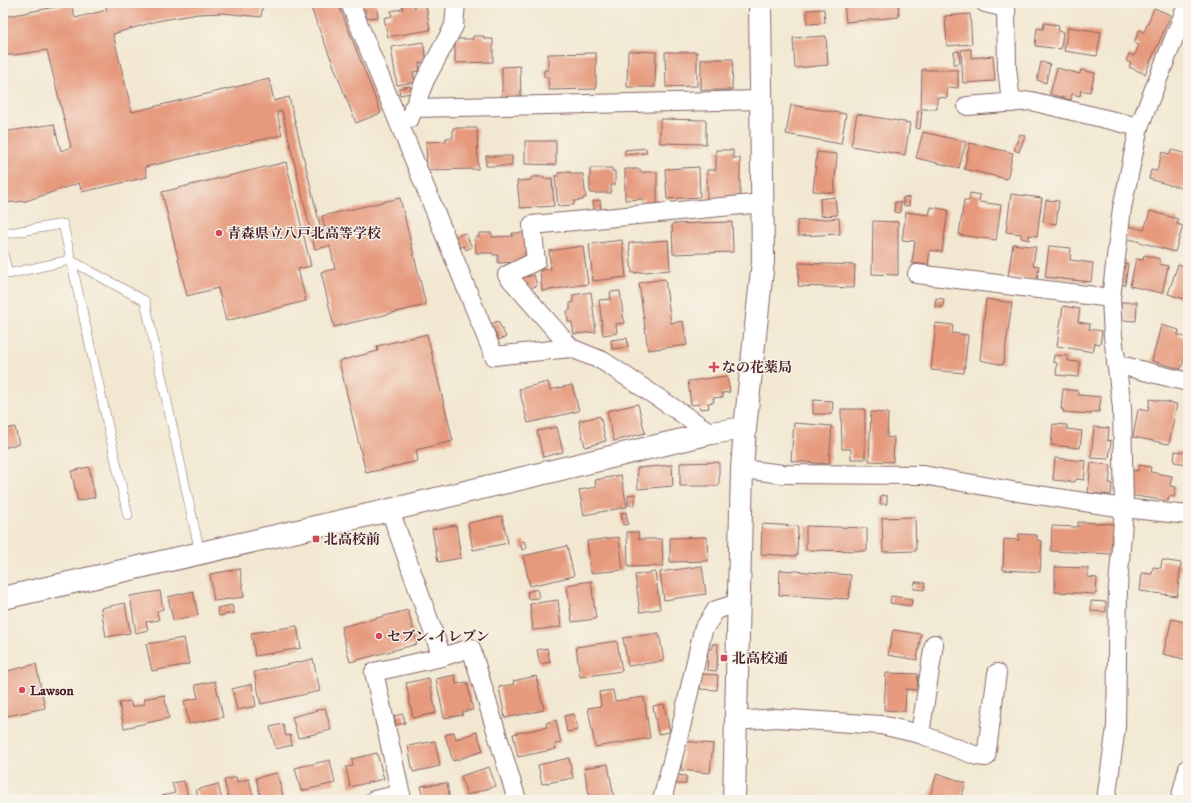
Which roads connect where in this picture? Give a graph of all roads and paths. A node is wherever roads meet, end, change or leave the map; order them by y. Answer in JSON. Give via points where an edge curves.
{"nodes":[{"id":1,"x":350,"y":3,"type":"edge"},
{"id":2,"x":456,"y":3,"type":"edge"},
{"id":3,"x":760,"y":3,"type":"edge"},
{"id":4,"x":985,"y":3,"type":"edge"},
{"id":5,"x":1188,"y":3,"type":"edge"},
{"id":6,"x":761,"y":100,"type":"junction"},
{"id":7,"x":1011,"y":103,"type":"junction"},
{"id":8,"x":967,"y":106,"type":"dead end"},
{"id":9,"x":413,"y":108,"type":"junction"},
{"id":10,"x":1139,"y":127,"type":"junction"},
{"id":11,"x":404,"y":138,"type":"junction"},
{"id":12,"x":763,"y":203,"type":"junction"},
{"id":13,"x":3,"y":234,"type":"edge"},
{"id":14,"x":3,"y":253,"type":"edge"},
{"id":15,"x":70,"y":260,"type":"junction"},
{"id":16,"x":917,"y":274,"type":"dead end"},
{"id":17,"x":1111,"y":298,"type":"junction"},
{"id":18,"x":571,"y":348,"type":"junction"},
{"id":19,"x":1116,"y":364,"type":"junction"},
{"id":20,"x":1188,"y":382,"type":"edge"},
{"id":21,"x":745,"y":428,"type":"junction"},
{"id":22,"x":711,"y":434,"type":"junction"},
{"id":23,"x":742,"y":468,"type":"junction"},
{"id":24,"x":1124,"y":508,"type":"junction"},
{"id":25,"x":390,"y":510,"type":"junction"},
{"id":26,"x":1188,"y":515,"type":"edge"},
{"id":27,"x":128,"y":516,"type":"dead end"},
{"id":28,"x":200,"y":553,"type":"junction"},
{"id":29,"x":3,"y":598,"type":"edge"},
{"id":30,"x":738,"y":603,"type":"junction"},
{"id":31,"x":934,"y":644,"type":"dead end"},
{"id":32,"x":442,"y":657,"type":"junction"},
{"id":33,"x":997,"y":673,"type":"dead end"},
{"id":34,"x":736,"y":721,"type":"junction"},
{"id":35,"x":920,"y":734,"type":"junction"},
{"id":36,"x":1188,"y":768,"type":"edge"},
{"id":37,"x":401,"y":797,"type":"edge"},
{"id":38,"x":374,"y":800,"type":"edge"},
{"id":39,"x":517,"y":800,"type":"edge"},
{"id":40,"x":662,"y":800,"type":"edge"},
{"id":41,"x":734,"y":800,"type":"edge"},
{"id":42,"x":1106,"y":800,"type":"edge"},
{"id":43,"x":1180,"y":800,"type":"edge"}],
"edges":[{"from":1,"to":11,"type":"street"},
{"from":2,"to":9,"type":"street","via":[[454,26]]},
{"from":3,"to":6,"type":"street"},
{"from":4,"to":7,"type":"street","via":[[1006,8],[1006,67]]},
{"from":5,"to":10,"type":"street"},
{"from":6,"to":9,"type":"street"},
{"from":6,"to":12,"type":"street"},
{"from":7,"to":8,"type":"street"},
{"from":7,"to":10,"type":"street","via":[[1031,101]]},
{"from":9,"to":11,"type":"street"},
{"from":10,"to":17,"type":"street","via":[[1122,208]]},
{"from":11,"to":18,"type":"street","via":[[494,356]]},
{"from":12,"to":18,"type":"street","via":[[532,224],[536,261],[507,275]]},
{"from":12,"to":21,"type":"street","via":[[763,261]]},
{"from":13,"to":15,"type":"lane","via":[[63,224]]},
{"from":14,"to":15,"type":"lane","via":[[8,274]]},
{"from":15,"to":27,"type":"lane"},
{"from":15,"to":28,"type":"lane","via":[[145,301]]},
{"from":16,"to":17,"type":"street"},
{"from":17,"to":19,"type":"street"},
{"from":18,"to":22,"type":"street","via":[[603,361]]},
{"from":19,"to":20,"type":"street"},
{"from":19,"to":24,"type":"street","via":[[1122,408]]},
{"from":21,"to":22,"type":"street"},
{"from":21,"to":23,"type":"street"},
{"from":22,"to":25,"type":"street"},
{"from":23,"to":24,"type":"street","via":[[783,474],[923,474]]},
{"from":23,"to":30,"type":"street"},
{"from":24,"to":26,"type":"street"},
{"from":24,"to":42,"type":"street","via":[[1118,587],[1116,726]]},
{"from":25,"to":28,"type":"street"},
{"from":25,"to":32,"type":"street"},
{"from":28,"to":29,"type":"street"},
{"from":30,"to":34,"type":"street"},
{"from":30,"to":40,"type":"street","via":[[716,610],[703,630]]},
{"from":31,"to":35,"type":"street"},
{"from":32,"to":37,"type":"street","via":[[374,672]]},
{"from":32,"to":39,"type":"street","via":[[471,648]]},
{"from":33,"to":35,"type":"street","via":[[986,757],[977,756]]},
{"from":34,"to":35,"type":"street","via":[[776,718],[881,724]]},
{"from":34,"to":41,"type":"street"},
{"from":36,"to":43,"type":"street"},
{"from":37,"to":38,"type":"street"}]}
